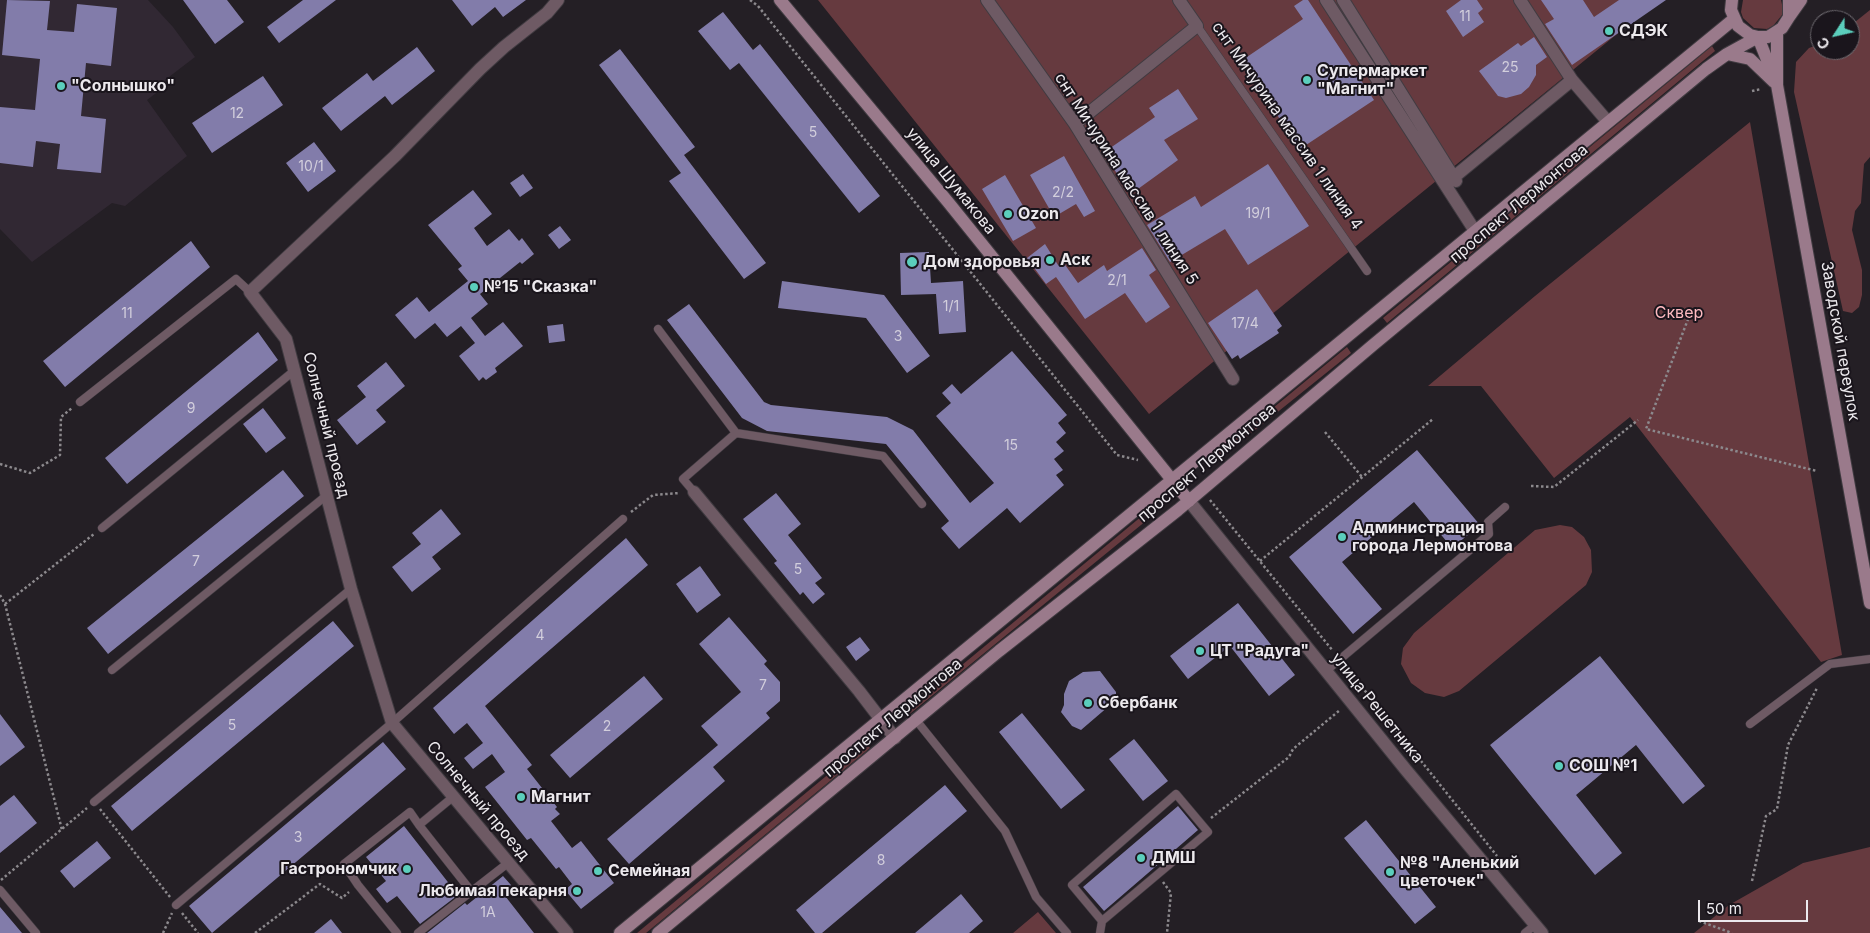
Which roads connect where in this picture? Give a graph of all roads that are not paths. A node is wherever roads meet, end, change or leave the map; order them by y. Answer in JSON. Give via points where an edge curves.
{"nodes":[{"id":1,"x":558,"y":0,"type":"edge"},
{"id":2,"x":780,"y":0,"type":"edge"},
{"id":3,"x":987,"y":0,"type":"edge"},
{"id":4,"x":1179,"y":0,"type":"edge"},
{"id":5,"x":1326,"y":0,"type":"edge"},
{"id":6,"x":1343,"y":0,"type":"edge"},
{"id":7,"x":1520,"y":0,"type":"edge"},
{"id":8,"x":1732,"y":0,"type":"edge"},
{"id":9,"x":1790,"y":0,"type":"edge"},
{"id":10,"x":1802,"y":0,"type":"edge"},
{"id":11,"x":1789,"y":17,"type":"junction"},
{"id":12,"x":1734,"y":19,"type":"junction"},
{"id":13,"x":1197,"y":26,"type":"junction"},
{"id":14,"x":1777,"y":33,"type":"junction"},
{"id":15,"x":1758,"y":37,"type":"junction"},
{"id":16,"x":1727,"y":54,"type":"junction"},
{"id":17,"x":1572,"y":80,"type":"junction"},
{"id":18,"x":1777,"y":86,"type":"junction"},
{"id":19,"x":1608,"y":122,"type":"junction"},
{"id":20,"x":1075,"y":124,"type":"junction"},
{"id":21,"x":1475,"y":231,"type":"junction"},
{"id":22,"x":1367,"y":271,"type":"dead end"},
{"id":23,"x":250,"y":292,"type":"junction"},
{"id":24,"x":658,"y":329,"type":"dead end"},
{"id":25,"x":295,"y":370,"type":"junction"},
{"id":26,"x":1233,"y":380,"type":"dead end"},
{"id":27,"x":80,"y":402,"type":"road end"},
{"id":28,"x":736,"y":433,"type":"junction"},
{"id":29,"x":1171,"y":481,"type":"junction"},
{"id":30,"x":694,"y":492,"type":"joint"},
{"id":31,"x":327,"y":495,"type":"junction"},
{"id":32,"x":1189,"y":501,"type":"junction"},
{"id":33,"x":922,"y":504,"type":"dead end"},
{"id":34,"x":1505,"y":506,"type":"dead end"},
{"id":35,"x":623,"y":518,"type":"road end"},
{"id":36,"x":102,"y":528,"type":"road end"},
{"id":37,"x":351,"y":589,"type":"junction"},
{"id":38,"x":1870,"y":603,"type":"edge"},
{"id":39,"x":1870,"y":659,"type":"edge"},
{"id":40,"x":112,"y":670,"type":"dead end"},
{"id":41,"x":1326,"y":671,"type":"junction"},
{"id":42,"x":881,"y":719,"type":"junction"},
{"id":43,"x":916,"y":720,"type":"junction"},
{"id":44,"x":392,"y":723,"type":"junction"},
{"id":45,"x":1750,"y":724,"type":"dead end"},
{"id":46,"x":895,"y":738,"type":"junction"},
{"id":47,"x":453,"y":797,"type":"junction"},
{"id":48,"x":94,"y":802,"type":"road end"},
{"id":49,"x":419,"y":824,"type":"junction"},
{"id":50,"x":508,"y":863,"type":"junction"},
{"id":51,"x":0,"y":890,"type":"edge"},
{"id":52,"x":471,"y":891,"type":"junction"},
{"id":53,"x":176,"y":905,"type":"road end"},
{"id":54,"x":1102,"y":921,"type":"junction"},
{"id":55,"x":1534,"y":930,"type":"edge"},
{"id":56,"x":36,"y":933,"type":"edge"},
{"id":57,"x":396,"y":933,"type":"edge"},
{"id":58,"x":418,"y":933,"type":"edge"},
{"id":59,"x":567,"y":933,"type":"edge"},
{"id":60,"x":620,"y":933,"type":"edge"},
{"id":61,"x":658,"y":933,"type":"edge"},
{"id":62,"x":1067,"y":933,"type":"edge"},
{"id":63,"x":1100,"y":933,"type":"edge"}],
"edges":[{"from":1,"to":23,"type":"street","via":[[480,69],[395,156]]},
{"from":2,"to":29,"type":"street","name":"улица Шумакова","via":[[948,202]]},
{"from":3,"to":20,"type":"street","name":"снт Мичурина массив 1 линия 5"},
{"from":4,"to":13,"type":"street","name":"снт Мичурина массив 1 линия 4"},
{"from":5,"to":21,"type":"street"},
{"from":6,"to":17,"type":"street","via":[[1455,179]]},
{"from":7,"to":17,"type":"street"},
{"from":8,"to":12,"type":"street"},
{"from":9,"to":11,"type":"street"},
{"from":10,"to":11,"type":"street"},
{"from":11,"to":14,"type":"street"},
{"from":12,"to":15,"type":"street","via":[[1743,32]]},
{"from":12,"to":19,"type":"street","name":"проспект Лермонтова"},
{"from":13,"to":20,"type":"street"},
{"from":13,"to":22,"type":"lane","name":"снт Мичурина массив 1 линия 4"},
{"from":14,"to":15,"type":"street","name":"проспект Лермонтова"},
{"from":14,"to":18,"type":"street"},
{"from":15,"to":16,"type":"street","name":"проспект Лермонтова"},
{"from":15,"to":18,"type":"street"},
{"from":16,"to":18,"type":"street","via":[[1750,59]]},
{"from":16,"to":32,"type":"street","name":"проспект Лермонтова"},
{"from":17,"to":19,"type":"street"},
{"from":18,"to":38,"type":"street","name":"Заводской переулок"},
{"from":19,"to":21,"type":"street","name":"проспект Лермонтова"},
{"from":20,"to":26,"type":"street","name":"снт Мичурина массив 1 линия 5"},
{"from":21,"to":29,"type":"street","name":"проспект Лермонтова"},
{"from":23,"to":25,"type":"street","name":"Солнечный проезд","via":[[286,338]]},
{"from":23,"to":27,"type":"lane","via":[[236,279]]},
{"from":24,"to":28,"type":"lane"},
{"from":25,"to":31,"type":"street","name":"Солнечный проезд"},
{"from":25,"to":36,"type":"lane"},
{"from":28,"to":30,"type":"lane","via":[[683,479]]},
{"from":28,"to":33,"type":"lane","via":[[882,456]]},
{"from":29,"to":32,"type":"street","name":"улица Шумакова"},
{"from":29,"to":42,"type":"street","name":"проспект Лермонтова"},
{"from":30,"to":42,"type":"street"},
{"from":31,"to":37,"type":"street","name":"Солнечный проезд"},
{"from":31,"to":40,"type":"lane"},
{"from":32,"to":41,"type":"street","name":"улица Решетника"},
{"from":32,"to":43,"type":"street","name":"проспект Лермонтова"},
{"from":34,"to":41,"type":"lane","via":[[1488,522],[1489,534]]},
{"from":35,"to":44,"type":"lane"},
{"from":37,"to":44,"type":"street","name":"Солнечный проезд"},
{"from":37,"to":48,"type":"lane"},
{"from":39,"to":45,"type":"lane","via":[[1830,664]]},
{"from":41,"to":55,"type":"street","name":"улица Решетника"},
{"from":42,"to":46,"type":"street"},
{"from":42,"to":60,"type":"street","name":"проспект Лермонтова"},
{"from":43,"to":46,"type":"street","name":"проспект Лермонтова"},
{"from":43,"to":62,"type":"lane","via":[[1005,832],[1036,897]]},
{"from":44,"to":47,"type":"street","name":"Солнечный проезд"},
{"from":44,"to":53,"type":"lane"},
{"from":46,"to":61,"type":"street","name":"проспект Лермонтова"},
{"from":47,"to":49,"type":"lane"},
{"from":47,"to":50,"type":"street","name":"Солнечный проезд"},
{"from":49,"to":52,"type":"lane"},
{"from":49,"to":57,"type":"lane","via":[[410,812],[344,864]]},
{"from":50,"to":52,"type":"lane"},
{"from":50,"to":59,"type":"street","name":"Солнечный проезд"},
{"from":51,"to":56,"type":"lane"},
{"from":52,"to":58,"type":"lane"},
{"from":54,"to":54,"type":"lane","via":[[1208,832],[1176,794],[1072,885]]},
{"from":54,"to":63,"type":"lane"}]}
